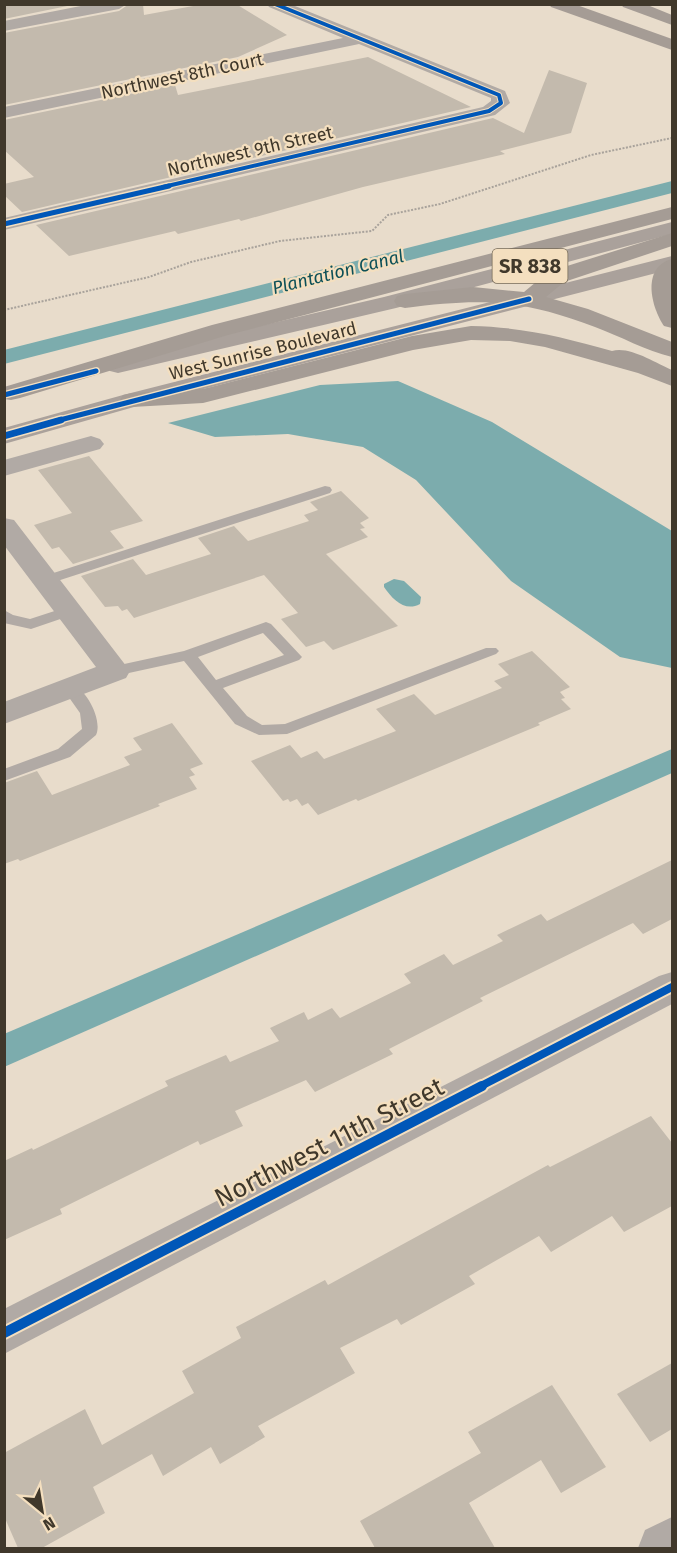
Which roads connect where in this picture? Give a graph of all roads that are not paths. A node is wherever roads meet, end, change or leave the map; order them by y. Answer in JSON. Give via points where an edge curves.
{"nodes":[{"id":1,"x":119,"y":4,"type":"edge"},
{"id":2,"x":275,"y":4,"type":"edge"},
{"id":3,"x":557,"y":4,"type":"edge"},
{"id":4,"x":628,"y":4,"type":"edge"},
{"id":5,"x":672,"y":20,"type":"edge"},
{"id":6,"x":4,"y":26,"type":"edge"},
{"id":7,"x":360,"y":39,"type":"junction"},
{"id":8,"x":672,"y":45,"type":"edge"},
{"id":9,"x":4,"y":113,"type":"edge"},
{"id":10,"x":672,"y":213,"type":"edge"},
{"id":11,"x":4,"y":224,"type":"edge"},
{"id":12,"x":672,"y":228,"type":"edge"},
{"id":13,"x":672,"y":239,"type":"edge"},
{"id":14,"x":672,"y":265,"type":"edge"},
{"id":15,"x":529,"y":299,"type":"junction"},
{"id":16,"x":388,"y":303,"type":"junction"},
{"id":17,"x":672,"y":321,"type":"edge"},
{"id":18,"x":672,"y":350,"type":"edge"},
{"id":19,"x":639,"y":366,"type":"junction"},
{"id":20,"x":672,"y":379,"type":"edge"},
{"id":21,"x":8,"y":394,"type":"edge"},
{"id":22,"x":132,"y":400,"type":"junction"},
{"id":23,"x":4,"y":436,"type":"edge"},
{"id":24,"x":91,"y":444,"type":"dead end"},
{"id":25,"x":4,"y":468,"type":"edge"},
{"id":26,"x":325,"y":490,"type":"dead end"},
{"id":27,"x":4,"y":526,"type":"edge"},
{"id":28,"x":46,"y":580,"type":"junction"},
{"id":29,"x":70,"y":611,"type":"junction"},
{"id":30,"x":4,"y":614,"type":"edge"},
{"id":31,"x":492,"y":651,"type":"dead end"},
{"id":32,"x":188,"y":655,"type":"junction"},
{"id":33,"x":115,"y":671,"type":"junction"},
{"id":34,"x":214,"y":686,"type":"junction"},
{"id":35,"x":71,"y":689,"type":"junction"},
{"id":36,"x":4,"y":714,"type":"edge"},
{"id":37,"x":4,"y":775,"type":"edge"},
{"id":38,"x":672,"y":987,"type":"edge"},
{"id":39,"x":4,"y":1334,"type":"edge"},
{"id":40,"x":672,"y":1542,"type":"edge"},
{"id":41,"x":663,"y":1548,"type":"edge"}],
"edges":[{"from":1,"to":6,"type":"street"},
{"from":2,"to":7,"type":"street"},
{"from":3,"to":8,"type":"highway"},
{"from":4,"to":5,"type":"highway"},
{"from":7,"to":9,"type":"street","name":"Northwest 8th Court"},
{"from":7,"to":11,"type":"street","name":"Northwest 9th Street","via":[[499,95],[501,103],[489,111]]},
{"from":10,"to":21,"type":"highway","via":[[220,330]]},
{"from":12,"to":16,"type":"main road","name":"West Sunrise Boulevard","number":"SR 838"},
{"from":13,"to":15,"type":"highway","via":[[556,277]]},
{"from":14,"to":15,"type":"main road","name":"West Sunrise Boulevard","number":"SR 838"},
{"from":14,"to":17,"type":"highway","via":[[661,292],[663,306]]},
{"from":15,"to":16,"type":"highway","via":[[483,294]]},
{"from":15,"to":18,"type":"highway","via":[[579,312]]},
{"from":15,"to":19,"type":"highway","via":[[558,326]]},
{"from":15,"to":22,"type":"main road","name":"West Sunrise Boulevard","number":"SR 838"},
{"from":16,"to":21,"type":"main road","name":"West Sunrise Boulevard","number":"SR 838"},
{"from":19,"to":20,"type":"highway"},
{"from":19,"to":22,"type":"highway","via":[[548,340],[471,333],[412,343],[203,396]]},
{"from":22,"to":23,"type":"main road","name":"West Sunrise Boulevard","number":"SR 838"},
{"from":24,"to":25,"type":"street"},
{"from":26,"to":28,"type":"lane"},
{"from":27,"to":28,"type":"street"},
{"from":28,"to":29,"type":"street"},
{"from":29,"to":30,"type":"lane","via":[[31,624],[8,620]]},
{"from":29,"to":33,"type":"street"},
{"from":31,"to":34,"type":"lane","via":[[287,729],[259,730],[241,720]]},
{"from":32,"to":33,"type":"lane"},
{"from":32,"to":34,"type":"lane"},
{"from":32,"to":34,"type":"lane","via":[[266,627],[294,657]]},
{"from":33,"to":35,"type":"street"},
{"from":35,"to":36,"type":"street"},
{"from":35,"to":37,"type":"lane","via":[[88,712],[90,731],[64,753]]},
{"from":38,"to":39,"type":"street","name":"Northwest 11th Street"},
{"from":40,"to":41,"type":"street"}]}
